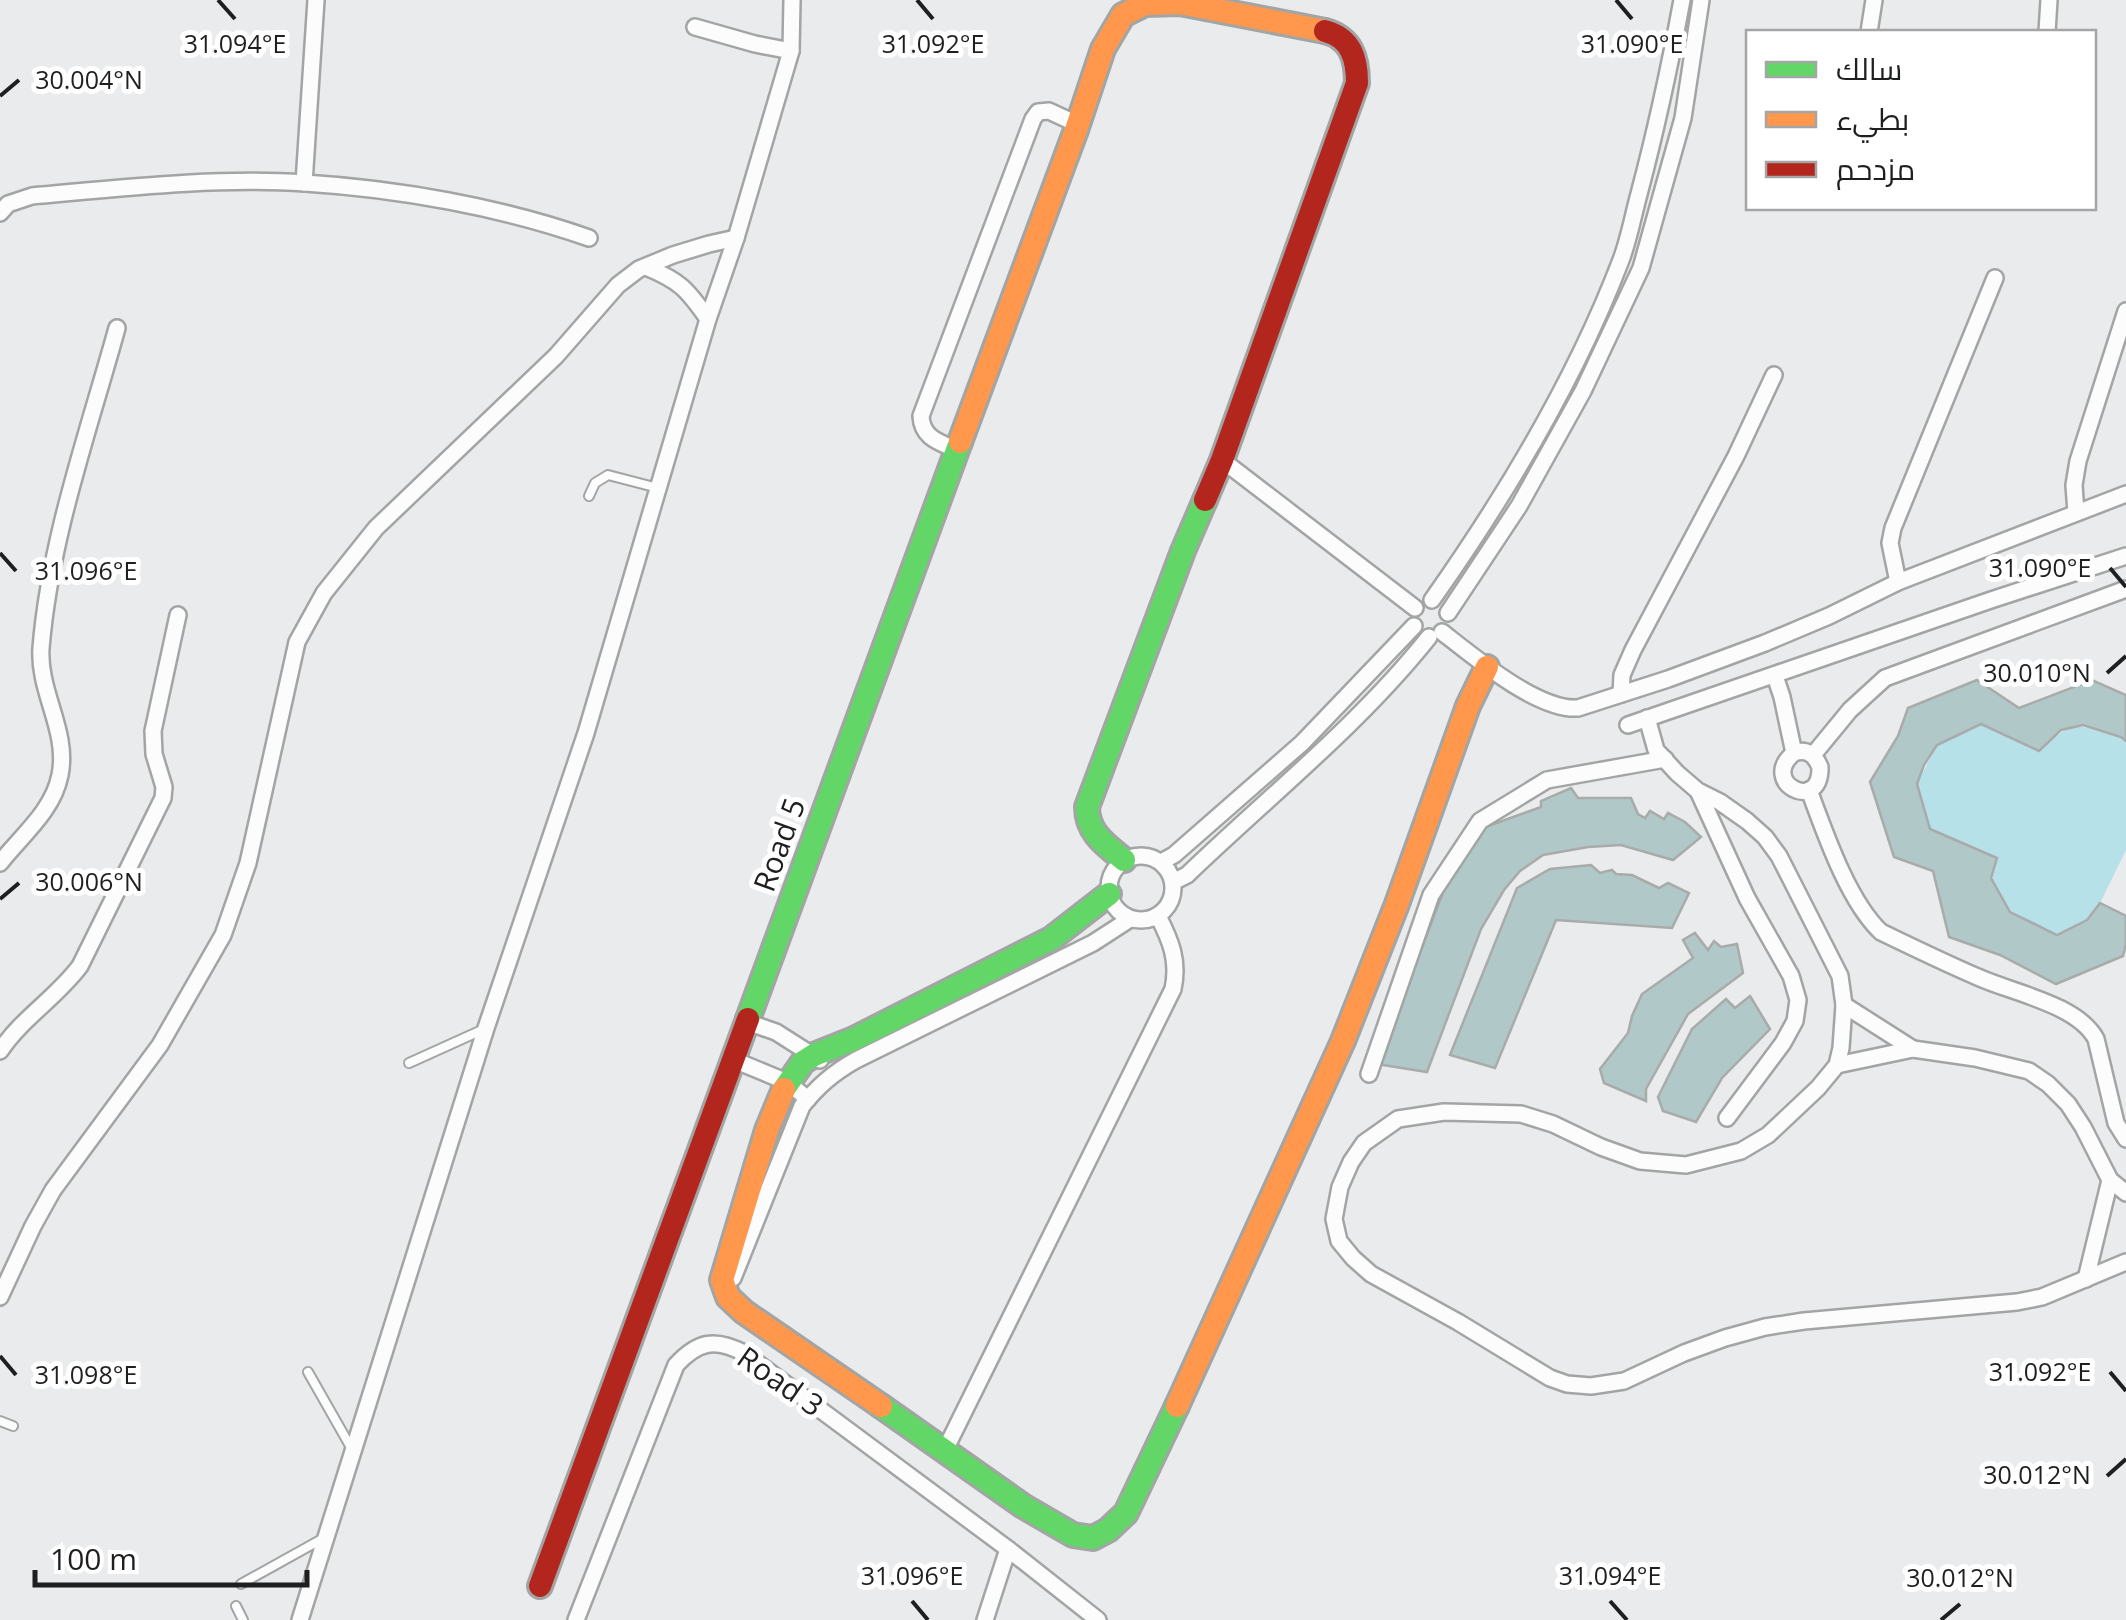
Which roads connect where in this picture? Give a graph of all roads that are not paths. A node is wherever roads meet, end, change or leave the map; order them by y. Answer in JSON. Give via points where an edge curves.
{"nodes":[{"id":1,"x":316,"y":0,"type":"edge"},
{"id":2,"x":792,"y":0,"type":"edge"},
{"id":3,"x":1682,"y":0,"type":"edge"},
{"id":4,"x":1701,"y":0,"type":"edge"},
{"id":5,"x":1874,"y":0,"type":"edge"},
{"id":6,"x":2049,"y":0,"type":"edge"},
{"id":7,"x":695,"y":27,"type":"dead end"},
{"id":8,"x":1869,"y":30,"type":"edge"},
{"id":9,"x":2047,"y":30,"type":"edge"},
{"id":10,"x":791,"y":51,"type":"junction"},
{"id":11,"x":1660,"y":114,"type":"junction"},
{"id":12,"x":1683,"y":118,"type":"junction"},
{"id":13,"x":1078,"y":125,"type":"junction"},
{"id":14,"x":304,"y":183,"type":"junction"},
{"id":15,"x":0,"y":213,"type":"edge"},
{"id":16,"x":589,"y":238,"type":"dead end"},
{"id":17,"x":736,"y":238,"type":"junction"},
{"id":18,"x":646,"y":266,"type":"junction"},
{"id":19,"x":1995,"y":278,"type":"dead end"},
{"id":20,"x":2126,"y":311,"type":"edge"},
{"id":21,"x":708,"y":319,"type":"junction"},
{"id":22,"x":117,"y":328,"type":"dead end"},
{"id":23,"x":1774,"y":374,"type":"dead end"},
{"id":24,"x":1566,"y":382,"type":"junction"},
{"id":25,"x":1583,"y":391,"type":"junction"},
{"id":26,"x":957,"y":450,"type":"junction"},
{"id":27,"x":1222,"y":460,"type":"junction"},
{"id":28,"x":658,"y":488,"type":"junction"},
{"id":29,"x":2126,"y":494,"type":"edge"},
{"id":30,"x":589,"y":496,"type":"dead end"},
{"id":31,"x":2076,"y":514,"type":"junction"},
{"id":32,"x":2126,"y":556,"type":"edge"},
{"id":33,"x":1898,"y":582,"type":"junction"},
{"id":34,"x":2126,"y":589,"type":"edge"},
{"id":35,"x":1432,"y":600,"type":"junction"},
{"id":36,"x":1415,"y":608,"type":"junction"},
{"id":37,"x":1448,"y":614,"type":"junction"},
{"id":38,"x":178,"y":616,"type":"dead end"},
{"id":39,"x":1414,"y":626,"type":"junction"},
{"id":40,"x":1436,"y":634,"type":"junction"},
{"id":41,"x":1487,"y":667,"type":"junction"},
{"id":42,"x":1775,"y":676,"type":"junction"},
{"id":43,"x":1620,"y":694,"type":"junction"},
{"id":44,"x":1647,"y":718,"type":"junction"},
{"id":45,"x":1628,"y":725,"type":"dead end"},
{"id":46,"x":1794,"y":753,"type":"junction"},
{"id":47,"x":1813,"y":755,"type":"junction"},
{"id":48,"x":1665,"y":759,"type":"junction"},
{"id":49,"x":1809,"y":790,"type":"junction"},
{"id":50,"x":1698,"y":791,"type":"junction"},
{"id":51,"x":1124,"y":860,"type":"junction"},
{"id":52,"x":1161,"y":862,"type":"junction"},
{"id":53,"x":0,"y":863,"type":"edge"},
{"id":54,"x":1173,"y":882,"type":"junction"},
{"id":55,"x":1109,"y":894,"type":"junction"},
{"id":56,"x":1158,"y":916,"type":"junction"},
{"id":57,"x":1130,"y":920,"type":"junction"},
{"id":58,"x":1844,"y":1005,"type":"junction"},
{"id":59,"x":747,"y":1022,"type":"junction"},
{"id":60,"x":486,"y":1028,"type":"junction"},
{"id":61,"x":1913,"y":1049,"type":"junction"},
{"id":62,"x":0,"y":1051,"type":"edge"},
{"id":63,"x":814,"y":1055,"type":"junction"},
{"id":64,"x":734,"y":1060,"type":"junction"},
{"id":65,"x":409,"y":1063,"type":"dead end"},
{"id":66,"x":1836,"y":1064,"type":"junction"},
{"id":67,"x":834,"y":1072,"type":"junction"},
{"id":68,"x":1369,"y":1074,"type":"dead end"},
{"id":69,"x":787,"y":1082,"type":"junction"},
{"id":70,"x":808,"y":1099,"type":"junction"},
{"id":71,"x":1726,"y":1118,"type":"dead end"},
{"id":72,"x":2126,"y":1139,"type":"edge"},
{"id":73,"x":2110,"y":1180,"type":"junction"},
{"id":74,"x":2126,"y":1192,"type":"edge"},
{"id":75,"x":2126,"y":1262,"type":"edge"},
{"id":76,"x":2086,"y":1278,"type":"junction"},
{"id":77,"x":0,"y":1297,"type":"edge"},
{"id":78,"x":728,"y":1297,"type":"junction"},
{"id":79,"x":308,"y":1372,"type":"dead end"},
{"id":80,"x":0,"y":1421,"type":"edge"},
{"id":81,"x":12,"y":1426,"type":"dead end"},
{"id":82,"x":945,"y":1450,"type":"junction"},
{"id":83,"x":353,"y":1452,"type":"junction"},
{"id":84,"x":326,"y":1537,"type":"junction"},
{"id":85,"x":1008,"y":1549,"type":"junction"},
{"id":86,"x":241,"y":1584,"type":"dead end"},
{"id":87,"x":540,"y":1586,"type":"dead end"},
{"id":88,"x":236,"y":1606,"type":"dead end"},
{"id":89,"x":244,"y":1620,"type":"edge"},
{"id":90,"x":300,"y":1620,"type":"edge"},
{"id":91,"x":576,"y":1620,"type":"edge"},
{"id":92,"x":985,"y":1620,"type":"edge"},
{"id":93,"x":1098,"y":1620,"type":"edge"}],
"edges":[{"from":1,"to":14,"type":"street"},
{"from":2,"to":10,"type":"street"},
{"from":3,"to":11,"type":"street"},
{"from":4,"to":12,"type":"street"},
{"from":5,"to":8,"type":"street"},
{"from":6,"to":9,"type":"street"},
{"from":7,"to":10,"type":"street"},
{"from":10,"to":17,"type":"street"},
{"from":11,"to":12,"type":"street"},
{"from":11,"to":24,"type":"street","via":[[1622,256]]},
{"from":12,"to":25,"type":"street","via":[[1641,268]]},
{"from":13,"to":26,"type":"street","name":"Road 5"},
{"from":13,"to":26,"type":"street","via":[[1049,111],[1033,119],[920,416],[929,437]]},
{"from":13,"to":27,"type":"street","name":"Road 5","via":[[1115,24],[1137,6],[1180,3],[1331,32],[1351,47],[1357,83]]},
{"from":14,"to":15,"type":"street","via":[[32,196]]},
{"from":14,"to":16,"type":"street","via":[[452,203]]},
{"from":17,"to":18,"type":"street"},
{"from":17,"to":21,"type":"street"},
{"from":18,"to":21,"type":"street","via":[[679,283]]},
{"from":18,"to":77,"type":"street","via":[[618,285],[556,356],[376,528],[317,605],[296,642],[248,862],[222,935],[160,1045],[53,1190]]},
{"from":19,"to":33,"type":"street","via":[[1893,528]]},
{"from":20,"to":31,"type":"street","via":[[2078,461]]},
{"from":21,"to":28,"type":"street"},
{"from":22,"to":53,"type":"street","via":[[54,555],[40,652],[60,736],[60,776],[43,813]]},
{"from":23,"to":43,"type":"street","via":[[1628,660]]},
{"from":24,"to":25,"type":"street"},
{"from":24,"to":35,"type":"street"},
{"from":25,"to":37,"type":"street"},
{"from":26,"to":59,"type":"street","name":"Road 5"},
{"from":27,"to":36,"type":"street"},
{"from":27,"to":51,"type":"street","name":"Road 5","via":[[1086,807],[1095,834]]},
{"from":28,"to":30,"type":"lane","via":[[608,475],[594,482]]},
{"from":28,"to":60,"type":"street","via":[[586,733]]},
{"from":29,"to":31,"type":"street"},
{"from":31,"to":33,"type":"street"},
{"from":32,"to":42,"type":"street"},
{"from":33,"to":43,"type":"street","via":[[1764,643]]},
{"from":34,"to":47,"type":"street","via":[[1885,678]]},
{"from":35,"to":36,"type":"street"},
{"from":35,"to":37,"type":"street"},
{"from":36,"to":39,"type":"street"},
{"from":37,"to":40,"type":"street"},
{"from":38,"to":62,"type":"street","via":[[153,732],[163,798],[80,966]]},
{"from":39,"to":40,"type":"street","via":[[1422,635]]},
{"from":39,"to":52,"type":"street","via":[[1302,744]]},
{"from":40,"to":41,"type":"street"},
{"from":40,"to":54,"type":"street","via":[[1319,756]]},
{"from":41,"to":43,"type":"street","via":[[1565,709]]},
{"from":41,"to":82,"type":"street","via":[[1343,1041],[1126,1513],[1093,1538],[1072,1535]]},
{"from":42,"to":44,"type":"street"},
{"from":42,"to":46,"type":"street"},
{"from":44,"to":45,"type":"street"},
{"from":44,"to":48,"type":"street"},
{"from":46,"to":47,"type":"street"},
{"from":46,"to":49,"type":"street","via":[[1784,762],[1784,780],[1798,791]]},
{"from":47,"to":49,"type":"street","via":[[1820,776]]},
{"from":48,"to":50,"type":"street"},
{"from":48,"to":68,"type":"street","via":[[1547,780],[1480,821],[1431,896]]},
{"from":49,"to":72,"type":"street","via":[[1850,888],[1881,932],[2090,1028]]},
{"from":50,"to":58,"type":"street","via":[[1746,820],[1778,856],[1833,960]]},
{"from":50,"to":71,"type":"street","via":[[1798,1000],[1784,1042]]},
{"from":51,"to":52,"type":"street","via":[[1149,856]]},
{"from":51,"to":55,"type":"street","via":[[1109,881]]},
{"from":52,"to":54,"type":"street"},
{"from":54,"to":56,"type":"street","via":[[1171,901]]},
{"from":55,"to":57,"type":"street"},
{"from":55,"to":63,"type":"street","via":[[1051,939]]},
{"from":56,"to":57,"type":"street"},
{"from":56,"to":82,"type":"street","via":[[1176,974],[1164,1010]]},
{"from":57,"to":67,"type":"street"},
{"from":58,"to":61,"type":"street"},
{"from":58,"to":66,"type":"street"},
{"from":59,"to":63,"type":"street"},
{"from":59,"to":64,"type":"street","name":"Road 5"},
{"from":60,"to":65,"type":"lane"},
{"from":60,"to":83,"type":"street"},
{"from":61,"to":66,"type":"street"},
{"from":61,"to":73,"type":"street","via":[[2029,1072],[2048,1084],[2084,1127]]},
{"from":63,"to":67,"type":"street"},
{"from":63,"to":69,"type":"street"},
{"from":64,"to":69,"type":"street"},
{"from":64,"to":87,"type":"street","name":"Road 5"},
{"from":66,"to":76,"type":"street","via":[[1768,1134],[1741,1150],[1686,1165],[1640,1161],[1521,1114],[1444,1112],[1398,1119],[1364,1143],[1352,1162],[1334,1220],[1339,1241],[1371,1274],[1519,1361],[1567,1384],[1590,1386],[1624,1380],[1765,1327],[2017,1302]]},
{"from":67,"to":70,"type":"street"},
{"from":69,"to":70,"type":"street"},
{"from":69,"to":78,"type":"street","via":[[723,1271]]},
{"from":70,"to":78,"type":"street"},
{"from":73,"to":74,"type":"street"},
{"from":73,"to":76,"type":"street"},
{"from":75,"to":76,"type":"street"},
{"from":78,"to":82,"type":"street"},
{"from":79,"to":83,"type":"lane"},
{"from":80,"to":81,"type":"lane"},
{"from":83,"to":84,"type":"street"},
{"from":84,"to":86,"type":"lane"},
{"from":84,"to":90,"type":"street"},
{"from":85,"to":91,"type":"street","name":"Road 3","via":[[744,1353],[707,1344],[676,1365]]},
{"from":85,"to":92,"type":"street"},
{"from":85,"to":93,"type":"street","name":"Road 3"},
{"from":88,"to":89,"type":"lane"}]}
